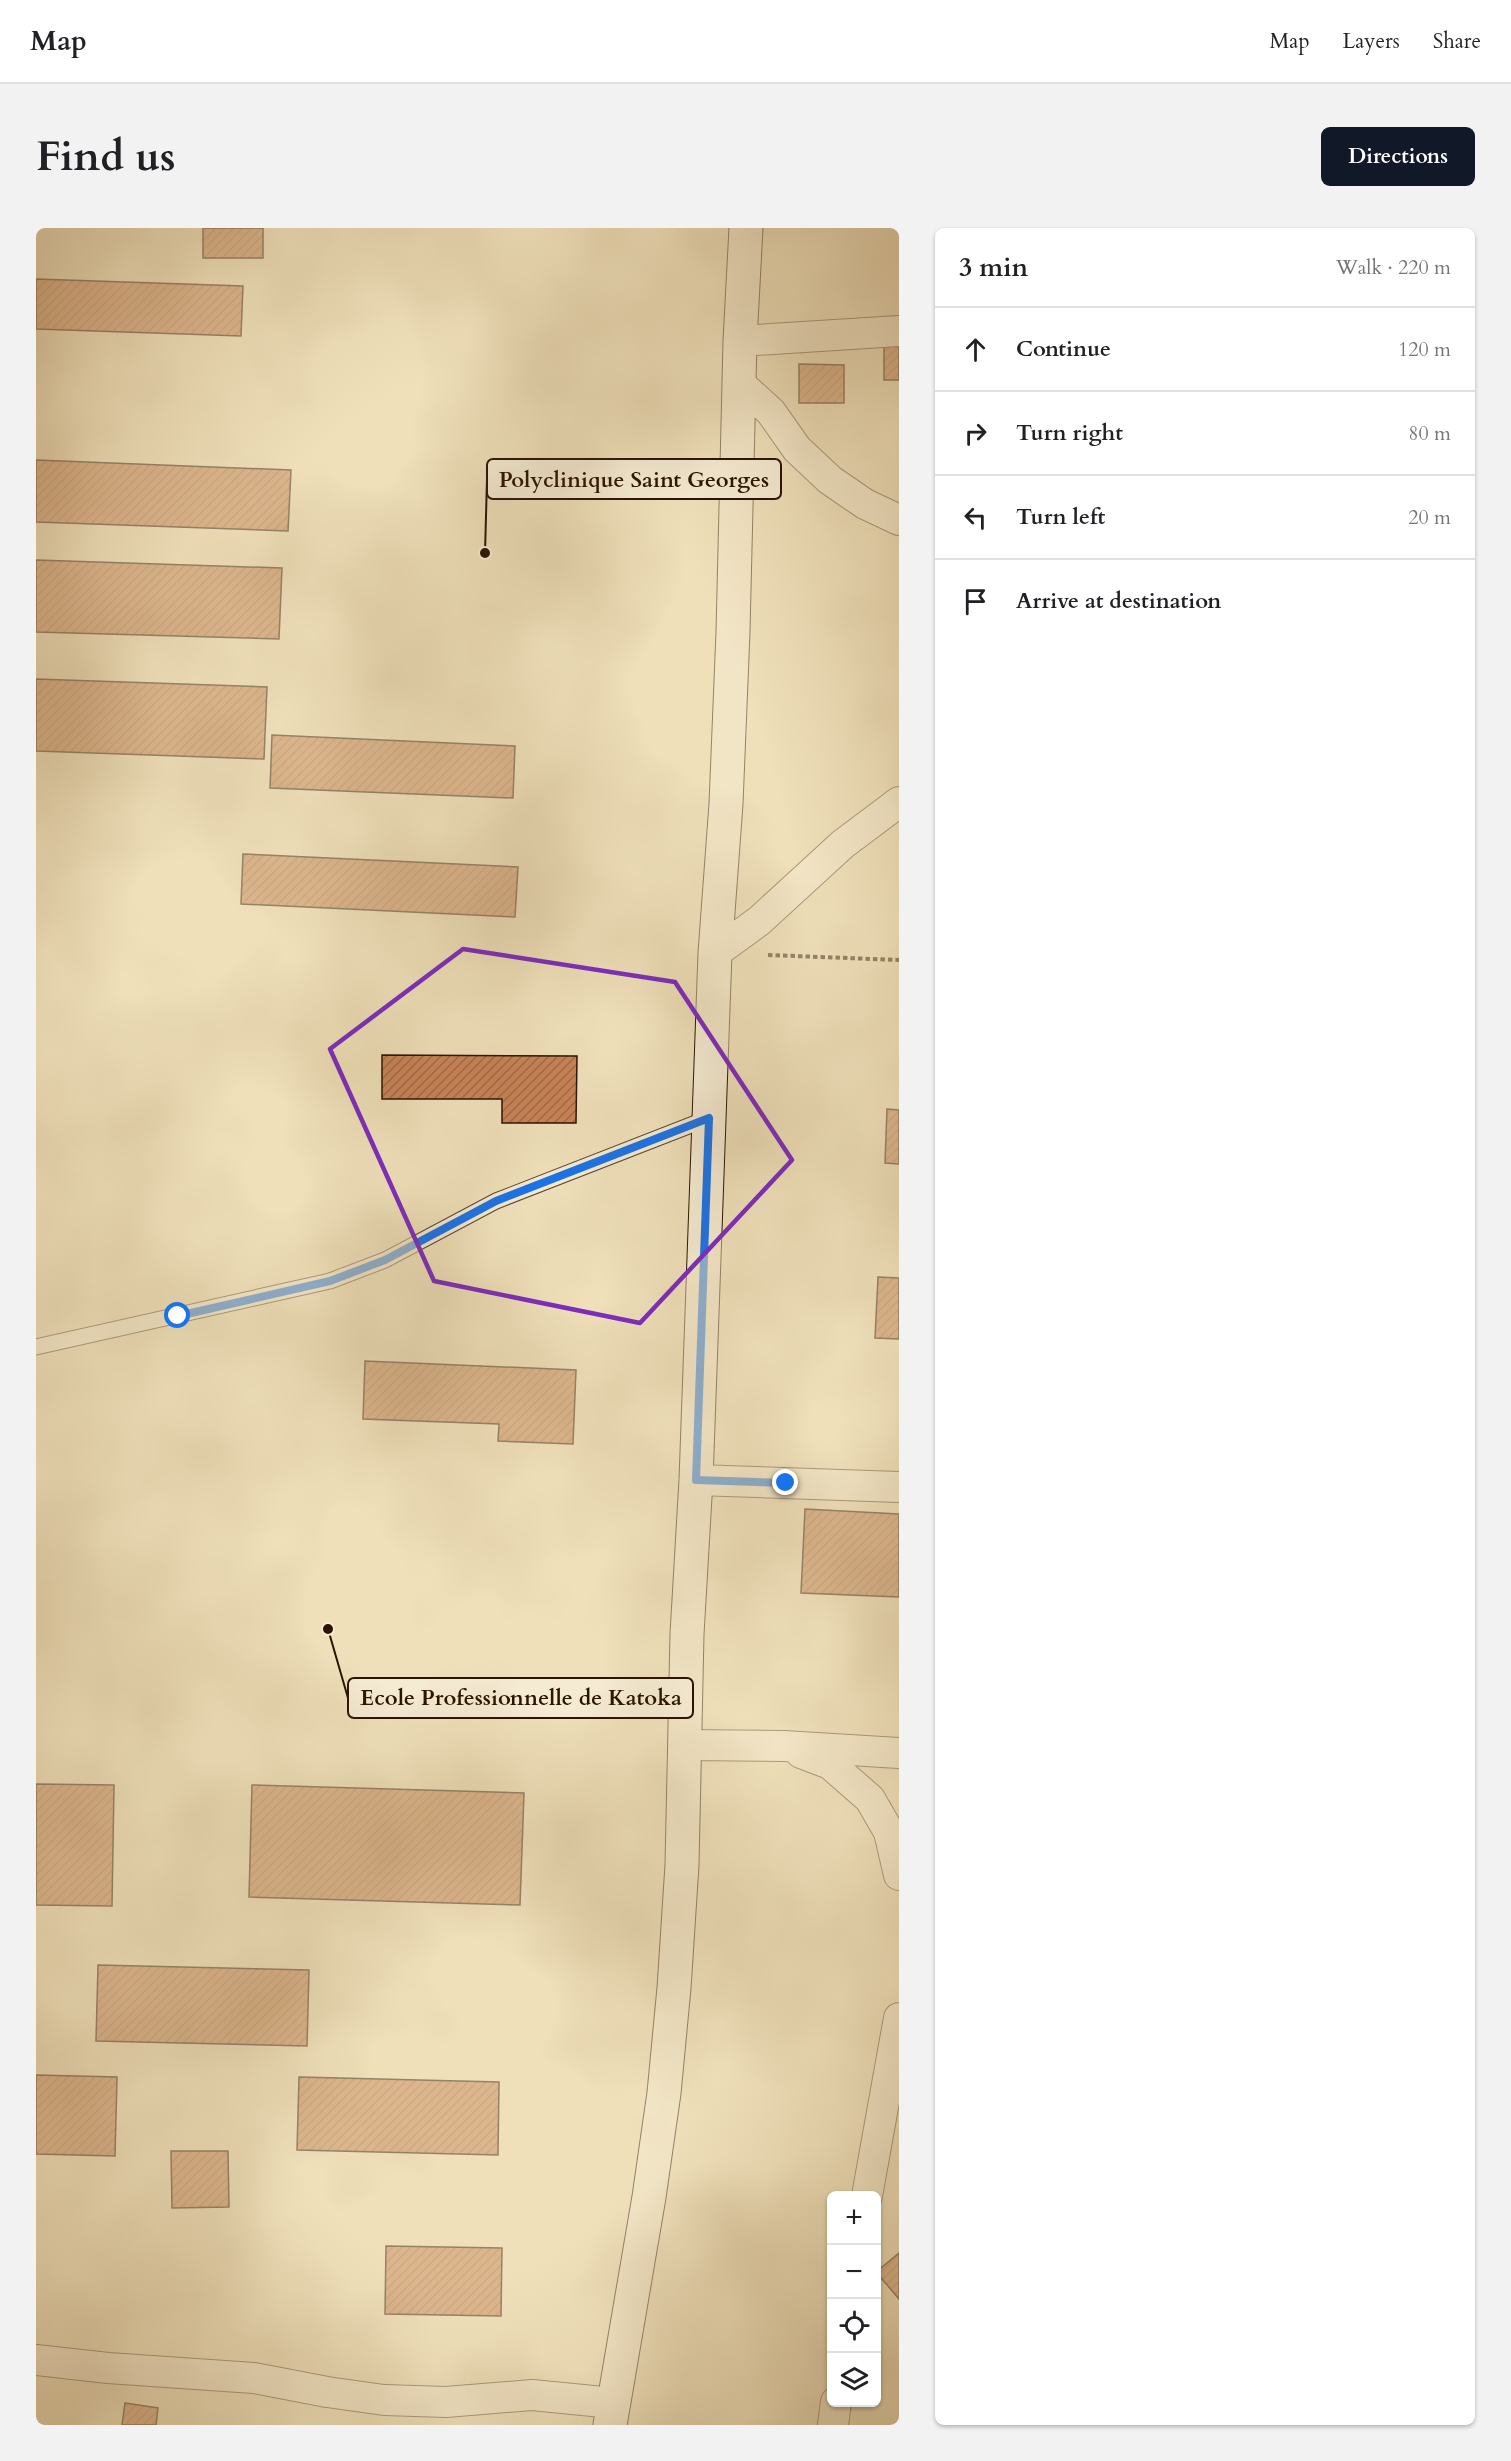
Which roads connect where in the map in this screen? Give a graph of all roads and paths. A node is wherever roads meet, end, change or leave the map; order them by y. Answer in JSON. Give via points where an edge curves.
{"nodes":[{"id":1,"x":746,"y":228,"type":"edge"},
{"id":2,"x":899,"y":331,"type":"edge"},
{"id":3,"x":740,"y":341,"type":"junction"},
{"id":4,"x":739,"y":383,"type":"junction"},
{"id":5,"x":899,"y":520,"type":"edge"},
{"id":6,"x":899,"y":802,"type":"edge"},
{"id":7,"x":715,"y":953,"type":"junction"},
{"id":8,"x":899,"y":960,"type":"edge"},
{"id":9,"x":709,"y":1118,"type":"junction"},
{"id":10,"x":36,"y":1347,"type":"edge"},
{"id":11,"x":696,"y":1480,"type":"junction"},
{"id":12,"x":899,"y":1487,"type":"edge"},
{"id":13,"x":685,"y":1745,"type":"junction"},
{"id":14,"x":784,"y":1746,"type":"junction"},
{"id":15,"x":899,"y":1753,"type":"edge"},
{"id":16,"x":899,"y":1875,"type":"edge"},
{"id":17,"x":899,"y":2018,"type":"edge"},
{"id":18,"x":868,"y":2191,"type":"edge"},
{"id":19,"x":36,"y":2360,"type":"edge"},
{"id":20,"x":835,"y":2407,"type":"edge"},
{"id":21,"x":611,"y":2414,"type":"edge"},
{"id":22,"x":832,"y":2425,"type":"edge"}],
"edges":[{"from":1,"to":3,"type":"street"},
{"from":2,"to":3,"type":"street"},
{"from":3,"to":4,"type":"street"},
{"from":4,"to":5,"type":"street","via":[[771,412],[797,449],[830,480],[864,504]]},
{"from":4,"to":7,"type":"street","via":[[726,804]]},
{"from":6,"to":7,"type":"street","via":[[843,843],[759,921]]},
{"from":7,"to":8,"type":"path"},
{"from":7,"to":9,"type":"street"},
{"from":9,"to":10,"type":"lane","via":[[496,1201],[385,1260],[330,1281]]},
{"from":9,"to":11,"type":"street"},
{"from":11,"to":12,"type":"street"},
{"from":11,"to":13,"type":"street"},
{"from":13,"to":14,"type":"street"},
{"from":13,"to":21,"type":"street","via":[[682,1865],[664,2093]]},
{"from":14,"to":15,"type":"street"},
{"from":14,"to":16,"type":"street","via":[[830,1764],[870,1799],[888,1832]]},
{"from":17,"to":18,"type":"street"},
{"from":19,"to":21,"type":"street","via":[[254,2378],[384,2400],[446,2402],[532,2395]]},
{"from":20,"to":22,"type":"street"}]}
